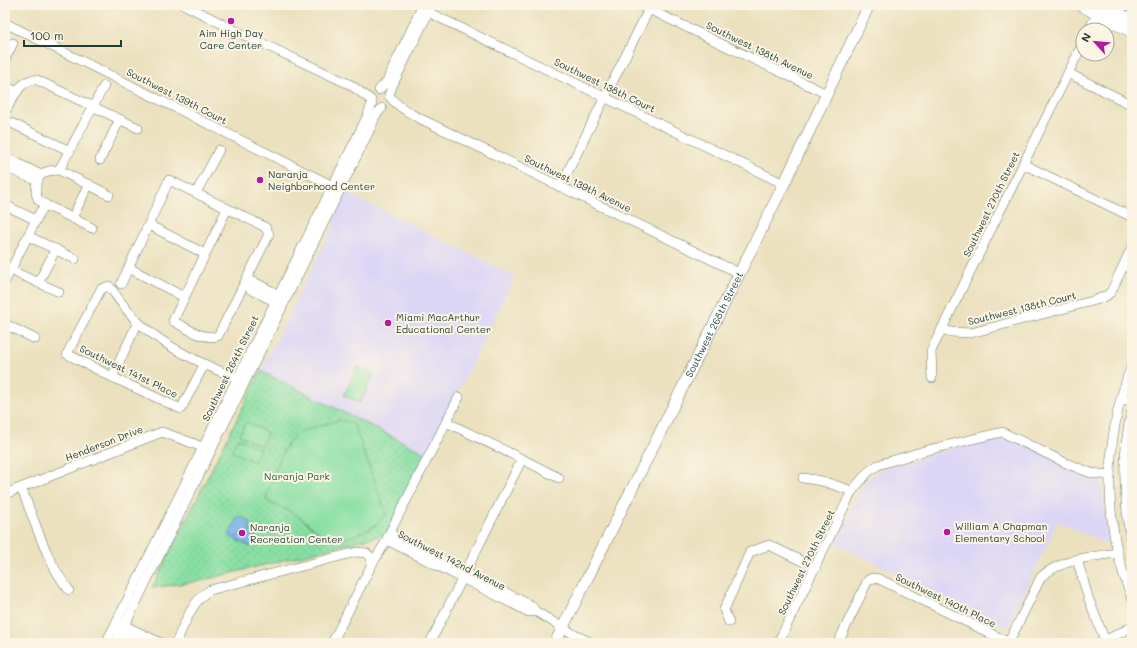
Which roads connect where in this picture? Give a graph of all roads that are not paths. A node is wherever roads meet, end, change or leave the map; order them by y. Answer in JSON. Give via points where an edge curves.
{"nodes":[{"id":1,"x":185,"y":5,"type":"edge"},
{"id":2,"x":1080,"y":5,"type":"edge"},
{"id":3,"x":646,"y":6,"type":"edge"},
{"id":4,"x":868,"y":6,"type":"edge"},
{"id":5,"x":425,"y":7,"type":"edge"},
{"id":6,"x":1100,"y":8,"type":"edge"},
{"id":7,"x":1132,"y":20,"type":"edge"},
{"id":8,"x":5,"y":22,"type":"edge"},
{"id":9,"x":1093,"y":22,"type":"edge"},
{"id":10,"x":1132,"y":32,"type":"edge"},
{"id":11,"x":13,"y":43,"type":"dead end"},
{"id":12,"x":5,"y":59,"type":"edge"},
{"id":13,"x":1075,"y":59,"type":"edge"},
{"id":14,"x":1068,"y":73,"type":"junction"},
{"id":15,"x":351,"y":85,"type":"junction"},
{"id":16,"x":5,"y":86,"type":"edge"},
{"id":17,"x":104,"y":86,"type":"dead end"},
{"id":18,"x":377,"y":91,"type":"junction"},
{"id":19,"x":16,"y":92,"type":"junction"},
{"id":20,"x":827,"y":94,"type":"junction"},
{"id":21,"x":389,"y":96,"type":"junction"},
{"id":22,"x":605,"y":97,"type":"junction"},
{"id":23,"x":372,"y":101,"type":"junction"},
{"id":24,"x":1132,"y":105,"type":"edge"},
{"id":25,"x":94,"y":106,"type":"junction"},
{"id":26,"x":384,"y":108,"type":"junction"},
{"id":27,"x":5,"y":112,"type":"edge"},
{"id":28,"x":407,"y":112,"type":"junction"},
{"id":29,"x":120,"y":119,"type":"junction"},
{"id":30,"x":5,"y":120,"type":"edge"},
{"id":31,"x":138,"y":128,"type":"dead end"},
{"id":32,"x":219,"y":150,"type":"dead end"},
{"id":33,"x":70,"y":151,"type":"junction"},
{"id":34,"x":5,"y":156,"type":"edge"},
{"id":35,"x":100,"y":160,"type":"dead end"},
{"id":36,"x":1023,"y":164,"type":"junction"},
{"id":37,"x":10,"y":166,"type":"edge"},
{"id":38,"x":59,"y":170,"type":"junction"},
{"id":39,"x":39,"y":178,"type":"junction"},
{"id":40,"x":89,"y":184,"type":"junction"},
{"id":41,"x":784,"y":184,"type":"junction"},
{"id":42,"x":560,"y":187,"type":"junction"},
{"id":43,"x":337,"y":188,"type":"junction"},
{"id":44,"x":196,"y":193,"type":"junction"},
{"id":45,"x":109,"y":195,"type":"dead end"},
{"id":46,"x":5,"y":205,"type":"edge"},
{"id":47,"x":46,"y":205,"type":"junction"},
{"id":48,"x":227,"y":209,"type":"junction"},
{"id":49,"x":72,"y":218,"type":"junction"},
{"id":50,"x":1132,"y":218,"type":"edge"},
{"id":51,"x":36,"y":220,"type":"junction"},
{"id":52,"x":149,"y":225,"type":"junction"},
{"id":53,"x":92,"y":228,"type":"dead end"},
{"id":54,"x":28,"y":236,"type":"junction"},
{"id":55,"x":1132,"y":248,"type":"edge"},
{"id":56,"x":56,"y":249,"type":"junction"},
{"id":57,"x":205,"y":254,"type":"junction"},
{"id":58,"x":76,"y":259,"type":"dead end"},
{"id":59,"x":10,"y":265,"type":"edge"},
{"id":60,"x":129,"y":268,"type":"junction"},
{"id":61,"x":739,"y":273,"type":"junction"},
{"id":62,"x":5,"y":281,"type":"edge"},
{"id":63,"x":246,"y":282,"type":"junction"},
{"id":64,"x":38,"y":283,"type":"junction"},
{"id":65,"x":121,"y":284,"type":"dead end"},
{"id":66,"x":59,"y":292,"type":"dead end"},
{"id":67,"x":184,"y":297,"type":"junction"},
{"id":68,"x":277,"y":298,"type":"junction"},
{"id":69,"x":138,"y":322,"type":"junction"},
{"id":70,"x":5,"y":324,"type":"edge"},
{"id":71,"x":942,"y":329,"type":"junction"},
{"id":72,"x":35,"y":339,"type":"dead end"},
{"id":73,"x":204,"y":365,"type":"junction"},
{"id":74,"x":1132,"y":365,"type":"edge"},
{"id":75,"x":112,"y":377,"type":"junction"},
{"id":76,"x":932,"y":378,"type":"dead end"},
{"id":77,"x":236,"y":381,"type":"junction"},
{"id":78,"x":459,"y":396,"type":"dead end"},
{"id":79,"x":1121,"y":399,"type":"junction"},
{"id":80,"x":1132,"y":401,"type":"edge"},
{"id":81,"x":1118,"y":411,"type":"junction"},
{"id":82,"x":1132,"y":413,"type":"edge"},
{"id":83,"x":446,"y":422,"type":"junction"},
{"id":84,"x":207,"y":450,"type":"junction"},
{"id":85,"x":522,"y":459,"type":"junction"},
{"id":86,"x":1110,"y":475,"type":"junction"},
{"id":87,"x":560,"y":478,"type":"dead end"},
{"id":88,"x":803,"y":478,"type":"dead end"},
{"id":89,"x":21,"y":488,"type":"junction"},
{"id":90,"x":852,"y":491,"type":"junction"},
{"id":91,"x":5,"y":494,"type":"edge"},
{"id":92,"x":388,"y":537,"type":"junction"},
{"id":93,"x":1132,"y":547,"type":"edge"},
{"id":94,"x":1117,"y":553,"type":"junction"},
{"id":95,"x":1077,"y":559,"type":"junction"},
{"id":96,"x":371,"y":562,"type":"junction"},
{"id":97,"x":816,"y":568,"type":"junction"},
{"id":98,"x":465,"y":575,"type":"junction"},
{"id":99,"x":69,"y":590,"type":"dead end"},
{"id":100,"x":1132,"y":598,"type":"edge"},
{"id":101,"x":729,"y":622,"type":"dead end"},
{"id":102,"x":119,"y":627,"type":"junction"},
{"id":103,"x":564,"y":627,"type":"junction"},
{"id":104,"x":1132,"y":627,"type":"edge"},
{"id":105,"x":1102,"y":642,"type":"edge"},
{"id":106,"x":106,"y":643,"type":"edge"},
{"id":107,"x":116,"y":643,"type":"edge"},
{"id":108,"x":141,"y":643,"type":"edge"},
{"id":109,"x":161,"y":643,"type":"edge"},
{"id":110,"x":176,"y":643,"type":"edge"},
{"id":111,"x":332,"y":643,"type":"edge"},
{"id":112,"x":430,"y":643,"type":"edge"},
{"id":113,"x":555,"y":643,"type":"edge"},
{"id":114,"x":592,"y":643,"type":"edge"},
{"id":115,"x":778,"y":643,"type":"edge"},
{"id":116,"x":838,"y":643,"type":"edge"},
{"id":117,"x":1009,"y":643,"type":"edge"}],
"edges":[{"from":1,"to":15,"type":"street"},
{"from":2,"to":6,"type":"main road"},
{"from":3,"to":20,"type":"street","name":"Southwest 138th Avenue"},
{"from":3,"to":22,"type":"street"},
{"from":4,"to":20,"type":"main road","name":"Southwest 268th Street"},
{"from":5,"to":18,"type":"street","via":[[387,81]]},
{"from":5,"to":21,"type":"street"},
{"from":5,"to":22,"type":"street","name":"Southwest 138th Court"},
{"from":6,"to":7,"type":"main road"},
{"from":6,"to":9,"type":"street"},
{"from":6,"to":10,"type":"main road"},
{"from":8,"to":43,"type":"street","name":"Southwest 139th Court"},
{"from":11,"to":12,"type":"street"},
{"from":13,"to":14,"type":"street","name":"Southwest 270th Street"},
{"from":14,"to":24,"type":"street"},
{"from":14,"to":36,"type":"street","name":"Southwest 270th Street"},
{"from":15,"to":18,"type":"street"},
{"from":15,"to":23,"type":"street"},
{"from":16,"to":19,"type":"street"},
{"from":17,"to":25,"type":"street"},
{"from":18,"to":21,"type":"street","via":[[384,91]]},
{"from":18,"to":23,"type":"street","via":[[372,95]]},
{"from":19,"to":25,"type":"street","via":[[29,80],[37,80]]},
{"from":19,"to":27,"type":"street"},
{"from":20,"to":41,"type":"main road","name":"Southwest 268th Street"},
{"from":21,"to":26,"type":"street","via":[[389,104]]},
{"from":21,"to":28,"type":"street","name":"Southwest 139th Avenue"},
{"from":22,"to":41,"type":"street","name":"Southwest 138th Court"},
{"from":22,"to":42,"type":"street"},
{"from":23,"to":26,"type":"street","via":[[375,107]]},
{"from":23,"to":43,"type":"street","name":"Southwest 264th Street"},
{"from":25,"to":29,"type":"street"},
{"from":25,"to":33,"type":"street"},
{"from":26,"to":28,"type":"street","name":"Southwest 139th Avenue"},
{"from":26,"to":43,"type":"street","name":"Southwest 264th Street","via":[[375,116],[372,126]]},
{"from":28,"to":42,"type":"street","name":"Southwest 139th Avenue"},
{"from":29,"to":31,"type":"street"},
{"from":29,"to":35,"type":"street"},
{"from":30,"to":33,"type":"street"},
{"from":32,"to":44,"type":"street"},
{"from":33,"to":38,"type":"street"},
{"from":34,"to":37,"type":"street"},
{"from":36,"to":50,"type":"street"},
{"from":36,"to":71,"type":"street","name":"Southwest 270th Street"},
{"from":37,"to":39,"type":"street"},
{"from":38,"to":39,"type":"street","via":[[46,172]]},
{"from":38,"to":40,"type":"street"},
{"from":39,"to":47,"type":"street","via":[[36,188],[38,198]]},
{"from":40,"to":45,"type":"street"},
{"from":40,"to":49,"type":"street"},
{"from":41,"to":61,"type":"main road","name":"Southwest 268th Street"},
{"from":42,"to":61,"type":"street","name":"Southwest 139th Avenue"},
{"from":43,"to":68,"type":"street","name":"Southwest 264th Street"},
{"from":43,"to":84,"type":"street","name":"Southwest 264th Street"},
{"from":44,"to":48,"type":"street"},
{"from":44,"to":52,"type":"street","via":[[169,180]]},
{"from":46,"to":51,"type":"street"},
{"from":47,"to":49,"type":"street"},
{"from":47,"to":51,"type":"street"},
{"from":48,"to":57,"type":"street"},
{"from":48,"to":63,"type":"street","via":[[265,227],[269,234]]},
{"from":49,"to":53,"type":"street"},
{"from":51,"to":54,"type":"street"},
{"from":52,"to":57,"type":"street"},
{"from":52,"to":60,"type":"street"},
{"from":54,"to":56,"type":"street"},
{"from":54,"to":59,"type":"street"},
{"from":55,"to":71,"type":"street","name":"Southwest 138th Court","via":[[1111,292],[1106,296],[971,333]]},
{"from":56,"to":58,"type":"street"},
{"from":56,"to":64,"type":"street"},
{"from":57,"to":67,"type":"street"},
{"from":59,"to":62,"type":"street"},
{"from":59,"to":64,"type":"street"},
{"from":60,"to":65,"type":"street"},
{"from":60,"to":67,"type":"street"},
{"from":61,"to":103,"type":"main road","name":"Southwest 268th Street"},
{"from":63,"to":67,"type":"street","via":[[218,336],[210,338],[203,337],[173,321]]},
{"from":63,"to":68,"type":"street","via":[[254,282],[262,291]]},
{"from":64,"to":66,"type":"street"},
{"from":68,"to":77,"type":"street","name":"Southwest 264th Street"},
{"from":69,"to":73,"type":"street","via":[[161,340]]},
{"from":69,"to":75,"type":"street"},
{"from":69,"to":75,"type":"street","name":"Southwest 141st Place","via":[[109,286],[100,289],[67,354]]},
{"from":70,"to":72,"type":"street"},
{"from":71,"to":76,"type":"street","name":"Southwest 270th Street","via":[[931,351]]},
{"from":73,"to":75,"type":"street","name":"Southwest 141st Place","via":[[181,408]]},
{"from":73,"to":77,"type":"street","via":[[222,371]]},
{"from":74,"to":79,"type":"street"},
{"from":77,"to":84,"type":"street","name":"Southwest 264th Street"},
{"from":78,"to":83,"type":"street"},
{"from":79,"to":80,"type":"street"},
{"from":79,"to":81,"type":"street"},
{"from":81,"to":82,"type":"street"},
{"from":81,"to":86,"type":"street"},
{"from":82,"to":93,"type":"street","via":[[1124,480]]},
{"from":83,"to":85,"type":"street"},
{"from":83,"to":92,"type":"street"},
{"from":84,"to":89,"type":"street","name":"Henderson Drive","via":[[162,432]]},
{"from":84,"to":102,"type":"street","name":"Southwest 264th Street"},
{"from":85,"to":87,"type":"street"},
{"from":85,"to":98,"type":"street"},
{"from":86,"to":90,"type":"street","name":"Southwest 270th Street","via":[[1091,473],[1068,464],[1002,432],[878,465],[868,472]]},
{"from":86,"to":94,"type":"street"},
{"from":88,"to":90,"type":"street"},
{"from":89,"to":91,"type":"street","name":"Henderson Drive"},
{"from":89,"to":99,"type":"street","via":[[50,561]]},
{"from":90,"to":97,"type":"street","name":"Southwest 270th Street"},
{"from":92,"to":96,"type":"street","name":"Southwest 142nd Avenue"},
{"from":92,"to":98,"type":"street","name":"Southwest 142nd Avenue"},
{"from":94,"to":95,"type":"street"},
{"from":94,"to":100,"type":"street"},
{"from":95,"to":105,"type":"street"},
{"from":95,"to":117,"type":"street","via":[[1046,572],[1041,577]]},
{"from":96,"to":110,"type":"street","via":[[366,553],[356,552],[216,588],[205,593],[195,605]]},
{"from":96,"to":111,"type":"street","name":"Southwest 142nd Avenue"},
{"from":97,"to":101,"type":"street","via":[[769,545],[750,552],[724,610]]},
{"from":97,"to":115,"type":"street","name":"Southwest 270th Street"},
{"from":98,"to":103,"type":"street","name":"Southwest 142nd Avenue","via":[[530,612],[535,611]]},
{"from":98,"to":112,"type":"street"},
{"from":102,"to":106,"type":"street","name":"Southwest 264th Street"},
{"from":102,"to":107,"type":"street","name":"Southwest 264th Street"},
{"from":102,"to":108,"type":"street"},
{"from":102,"to":109,"type":"street"},
{"from":103,"to":113,"type":"main road","name":"Southwest 268th Street"},
{"from":103,"to":114,"type":"street","name":"Southwest 142nd Avenue"},
{"from":104,"to":105,"type":"street"},
{"from":116,"to":117,"type":"street","name":"Southwest 140th Place","via":[[868,580],[872,578]]}]}
